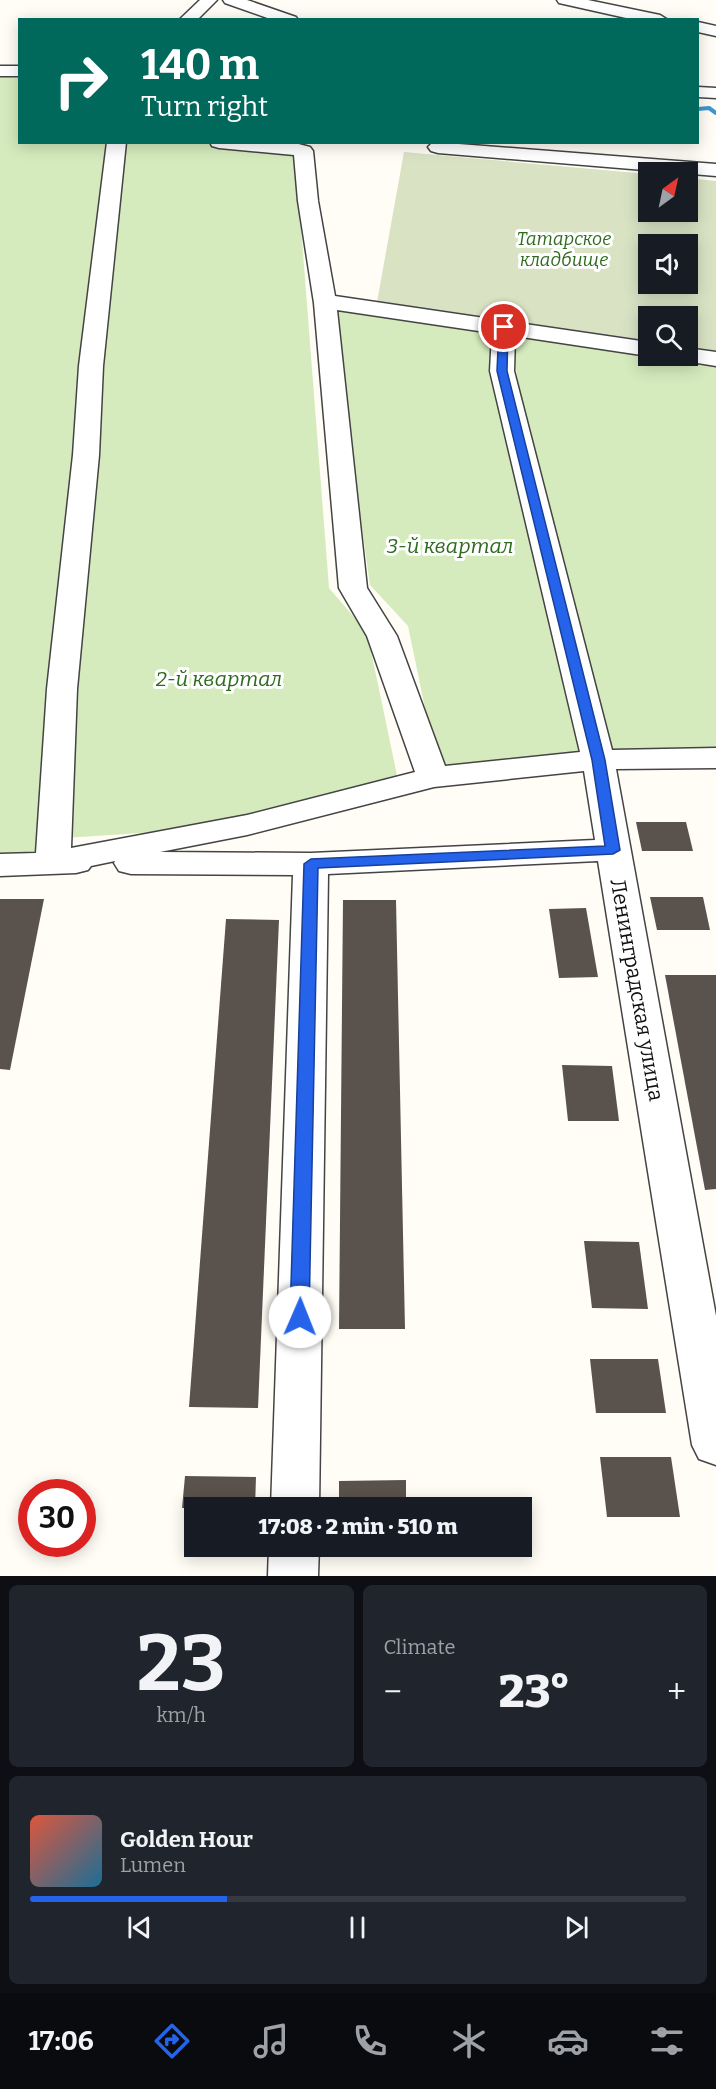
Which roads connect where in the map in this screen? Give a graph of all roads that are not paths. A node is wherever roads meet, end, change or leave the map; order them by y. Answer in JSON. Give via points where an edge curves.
{"nodes":[{"id":1,"x":209,"y":0,"type":"edge"},
{"id":2,"x":231,"y":0,"type":"edge"},
{"id":3,"x":565,"y":0,"type":"edge"},
{"id":4,"x":189,"y":18,"type":"edge"},
{"id":5,"x":284,"y":18,"type":"edge"},
{"id":6,"x":650,"y":18,"type":"edge"},
{"id":7,"x":699,"y":27,"type":"edge"},
{"id":8,"x":716,"y":31,"type":"edge"},
{"id":9,"x":0,"y":71,"type":"edge"},
{"id":10,"x":18,"y":71,"type":"edge"},
{"id":11,"x":699,"y":92,"type":"edge"},
{"id":12,"x":716,"y":93,"type":"edge"},
{"id":13,"x":117,"y":144,"type":"edge"},
{"id":14,"x":243,"y":144,"type":"edge"},
{"id":15,"x":438,"y":147,"type":"dead end"},
{"id":16,"x":716,"y":170,"type":"edge"},
{"id":17,"x":325,"y":303,"type":"junction"},
{"id":18,"x":504,"y":327,"type":"junction"},
{"id":19,"x":638,"y":347,"type":"edge"},
{"id":20,"x":698,"y":357,"type":"edge"},
{"id":21,"x":716,"y":359,"type":"edge"},
{"id":22,"x":716,"y":758,"type":"edge"},
{"id":23,"x":598,"y":760,"type":"junction"},
{"id":24,"x":433,"y":777,"type":"junction"},
{"id":25,"x":613,"y":850,"type":"junction"},
{"id":26,"x":53,"y":862,"type":"junction"},
{"id":27,"x":311,"y":864,"type":"junction"},
{"id":28,"x":0,"y":865,"type":"edge"},
{"id":29,"x":716,"y":1445,"type":"edge"},
{"id":30,"x":295,"y":1497,"type":"edge"},
{"id":31,"x":294,"y":1557,"type":"edge"},
{"id":32,"x":293,"y":1576,"type":"edge"}],
"edges":[{"from":1,"to":4,"type":"street"},
{"from":2,"to":5,"type":"street"},
{"from":3,"to":6,"type":"street"},
{"from":7,"to":8,"type":"street"},
{"from":9,"to":10,"type":"street"},
{"from":11,"to":12,"type":"street"},
{"from":13,"to":26,"type":"street","via":[[91,366],[62,689]]},
{"from":14,"to":17,"type":"street","via":[[303,151]]},
{"from":15,"to":16,"type":"street"},
{"from":17,"to":18,"type":"street"},
{"from":17,"to":24,"type":"street","via":[[353,588],[382,636]]},
{"from":18,"to":19,"type":"street"},
{"from":18,"to":23,"type":"street","name":"Ленинградская улица","via":[[502,371]]},
{"from":20,"to":21,"type":"street"},
{"from":22,"to":23,"type":"street"},
{"from":23,"to":24,"type":"street"},
{"from":23,"to":25,"type":"street","name":"Ленинградская улица"},
{"from":24,"to":26,"type":"street","via":[[247,825]]},
{"from":25,"to":27,"type":"street"},
{"from":25,"to":29,"type":"street","name":"Ленинградская улица"},
{"from":26,"to":27,"type":"street"},
{"from":26,"to":28,"type":"street"},
{"from":27,"to":30,"type":"street"},
{"from":31,"to":32,"type":"street"}]}
